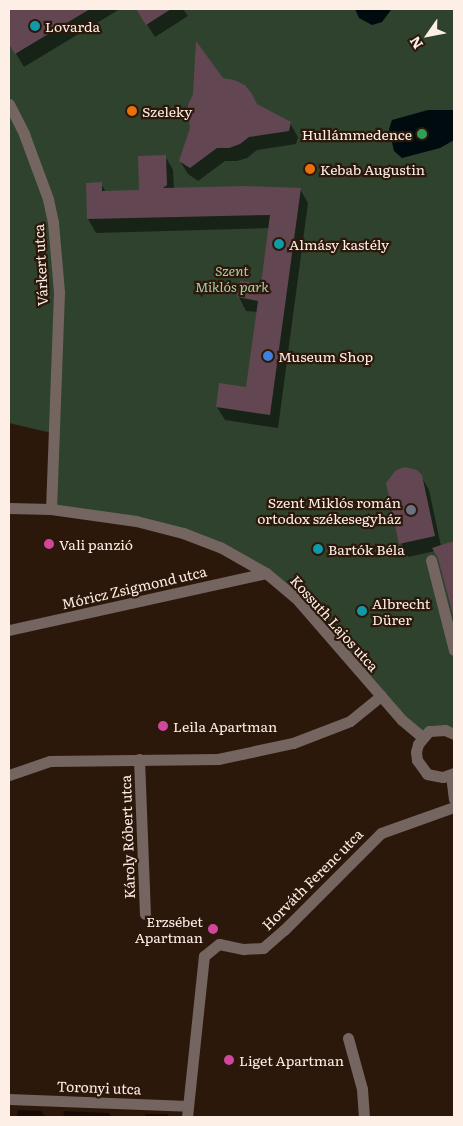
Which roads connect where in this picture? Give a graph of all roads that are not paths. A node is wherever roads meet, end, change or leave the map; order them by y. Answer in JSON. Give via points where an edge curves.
{"nodes":[{"id":1,"x":9,"y":104,"type":"edge"},
{"id":2,"x":9,"y":508,"type":"edge"},
{"id":3,"x":51,"y":509,"type":"junction"},
{"id":4,"x":431,"y":560,"type":"dead end"},
{"id":5,"x":266,"y":573,"type":"junction"},
{"id":6,"x":9,"y":630,"type":"edge"},
{"id":7,"x":454,"y":650,"type":"edge"},
{"id":8,"x":381,"y":696,"type":"junction"},
{"id":9,"x":454,"y":734,"type":"edge"},
{"id":10,"x":422,"y":736,"type":"junction"},
{"id":11,"x":139,"y":758,"type":"junction"},
{"id":12,"x":453,"y":774,"type":"edge"},
{"id":13,"x":9,"y":775,"type":"edge"},
{"id":14,"x":454,"y":799,"type":"edge"},
{"id":15,"x":454,"y":807,"type":"edge"},
{"id":16,"x":144,"y":914,"type":"dead end"},
{"id":17,"x":348,"y":1038,"type":"dead end"},
{"id":18,"x":9,"y":1099,"type":"edge"},
{"id":19,"x":188,"y":1112,"type":"edge"},
{"id":20,"x":364,"y":1117,"type":"edge"}],
"edges":[{"from":1,"to":3,"type":"street","name":"Várkert utca","via":[[24,134],[53,222],[59,292]]},
{"from":2,"to":3,"type":"street","name":"Kossuth Lajos utca"},
{"from":3,"to":5,"type":"street","name":"Kossuth Lajos utca","via":[[127,520],[183,533],[220,547]]},
{"from":4,"to":7,"type":"street"},
{"from":5,"to":6,"type":"street","name":"Móricz Zsigmond utca"},
{"from":5,"to":8,"type":"street","name":"Kossuth Lajos utca","via":[[295,597]]},
{"from":8,"to":10,"type":"street","name":"Kossuth Lajos utca","via":[[402,720]]},
{"from":8,"to":11,"type":"street","name":"Károly Róbert utca","via":[[350,721],[292,743],[218,758]]},
{"from":9,"to":10,"type":"street","via":[[437,729]]},
{"from":10,"to":12,"type":"street","via":[[416,752],[420,768],[434,777]]},
{"from":11,"to":13,"type":"street","name":"Károly Róbert utca","via":[[50,761]]},
{"from":11,"to":16,"type":"street","name":"Károly Róbert utca"},
{"from":12,"to":14,"type":"street"},
{"from":15,"to":19,"type":"street","name":"Horváth Ferenc utca","via":[[381,833],[263,948],[243,949],[219,944],[204,956]]},
{"from":17,"to":20,"type":"street","via":[[362,1089]]},
{"from":18,"to":19,"type":"street","name":"Toronyi utca"}]}
